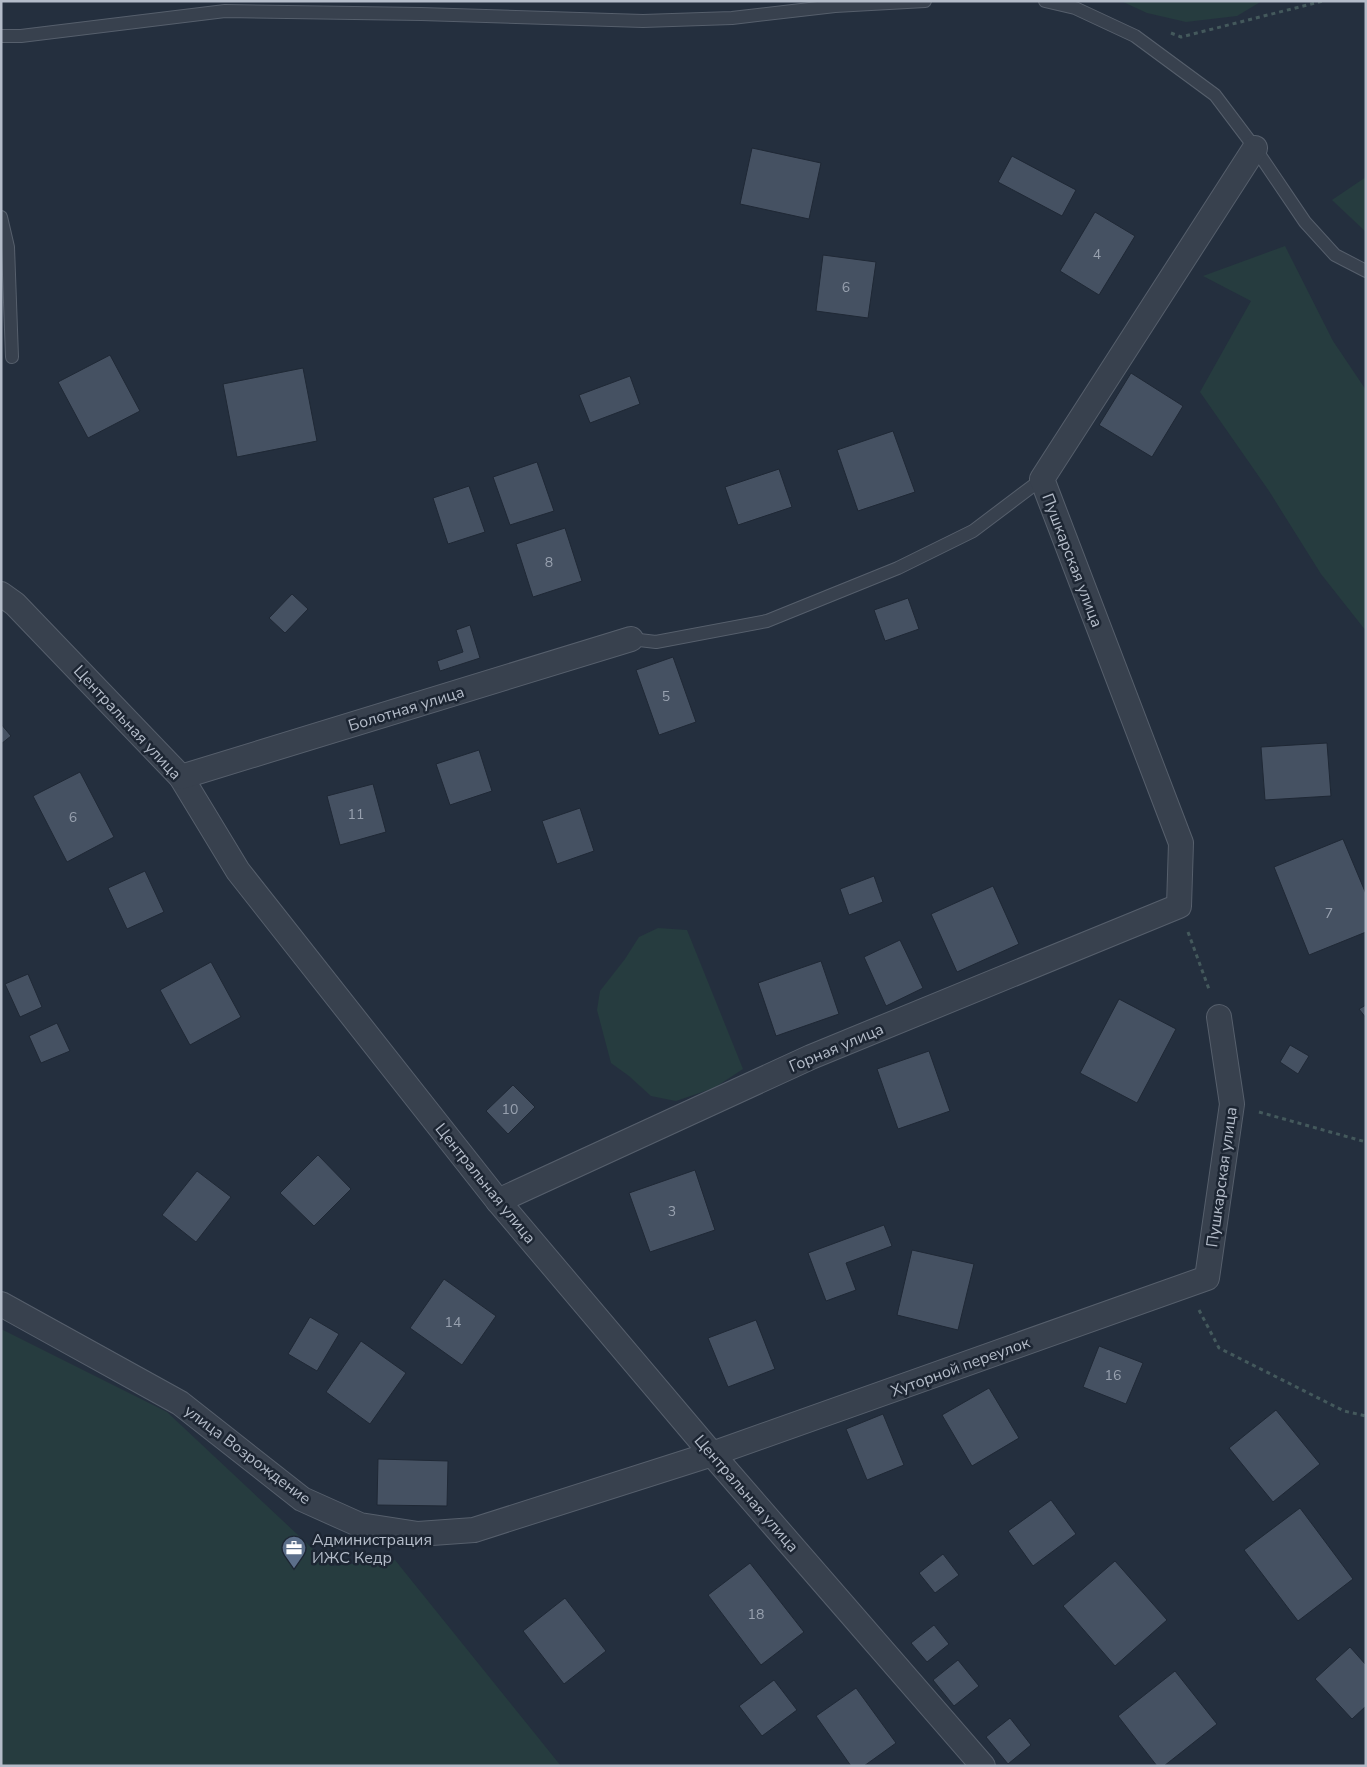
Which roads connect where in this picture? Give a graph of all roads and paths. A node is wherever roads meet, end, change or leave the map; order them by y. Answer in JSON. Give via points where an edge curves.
{"nodes":[{"id":1,"x":925,"y":1,"type":"edge"},
{"id":2,"x":1045,"y":1,"type":"edge"},
{"id":3,"x":1323,"y":1,"type":"edge"},
{"id":4,"x":1166,"y":30,"type":"dead end"},
{"id":5,"x":1,"y":36,"type":"edge"},
{"id":6,"x":1255,"y":148,"type":"junction"},
{"id":7,"x":1,"y":217,"type":"edge"},
{"id":8,"x":1366,"y":272,"type":"edge"},
{"id":9,"x":12,"y":356,"type":"dead end"},
{"id":10,"x":1042,"y":479,"type":"junction"},
{"id":11,"x":1,"y":594,"type":"edge"},
{"id":12,"x":631,"y":639,"type":"joint"},
{"id":13,"x":181,"y":777,"type":"junction"},
{"id":14,"x":1179,"y":906,"type":"junction"},
{"id":15,"x":1219,"y":1017,"type":"joint"},
{"id":16,"x":1232,"y":1104,"type":"junction"},
{"id":17,"x":1366,"y":1142,"type":"edge"},
{"id":18,"x":498,"y":1201,"type":"junction"},
{"id":19,"x":1196,"y":1281,"type":"junction"},
{"id":20,"x":1,"y":1304,"type":"edge"},
{"id":21,"x":1366,"y":1416,"type":"edge"},
{"id":22,"x":712,"y":1454,"type":"junction"},
{"id":23,"x":983,"y":1766,"type":"edge"}],
"edges":[{"from":1,"to":5,"type":"lane","via":[[836,6],[732,18],[643,21],[225,12]]},
{"from":2,"to":6,"type":"lane","via":[[1075,8],[1135,36],[1215,95]]},
{"from":3,"to":4,"type":"path","via":[[1181,38]]},
{"from":6,"to":8,"type":"lane","via":[[1305,222],[1335,255]]},
{"from":6,"to":10,"type":"street","name":"Пушкарская улица"},
{"from":7,"to":9,"type":"lane","via":[[8,247]]},
{"from":10,"to":12,"type":"lane","via":[[973,531],[898,568],[767,621],[656,642]]},
{"from":10,"to":14,"type":"street","name":"Пушкарская улица","via":[[1180,843]]},
{"from":11,"to":13,"type":"street","name":"Центральная улица","via":[[15,604]]},
{"from":12,"to":13,"type":"street","name":"Болотная улица"},
{"from":13,"to":18,"type":"street","name":"Центральная улица","via":[[238,871]]},
{"from":14,"to":15,"type":"path"},
{"from":14,"to":18,"type":"street","name":"Горная улица","via":[[812,1057]]},
{"from":15,"to":16,"type":"street","name":"Пушкарская улица"},
{"from":16,"to":17,"type":"path"},
{"from":16,"to":19,"type":"street","name":"Пушкарская улица"},
{"from":18,"to":22,"type":"street","name":"Центральная улица"},
{"from":19,"to":21,"type":"path","via":[[1219,1348],[1344,1411]]},
{"from":19,"to":22,"type":"street","name":"Хуторной переулок"},
{"from":20,"to":22,"type":"street","name":"улица Возрождение","via":[[180,1403],[302,1499],[360,1526],[418,1534],[474,1530]]},
{"from":22,"to":23,"type":"street","name":"Центральная улица"}]}
